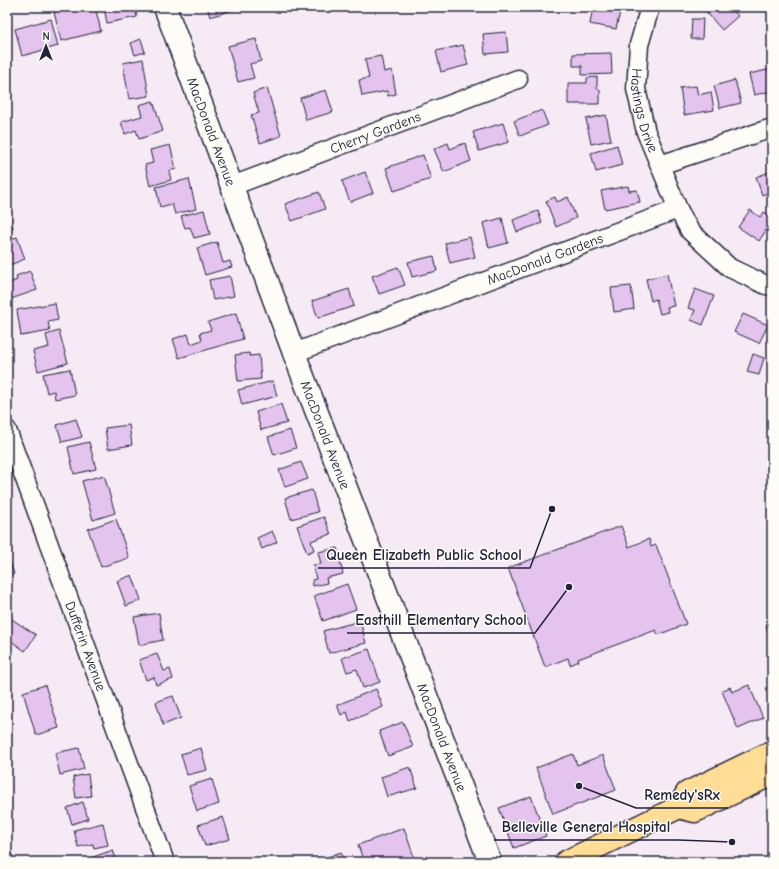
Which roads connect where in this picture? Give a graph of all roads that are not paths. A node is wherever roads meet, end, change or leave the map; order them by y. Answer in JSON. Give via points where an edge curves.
{"nodes":[{"id":1,"x":165,"y":7,"type":"edge"},
{"id":2,"x":650,"y":7,"type":"edge"},
{"id":3,"x":518,"y":79,"type":"dead end"},
{"id":4,"x":772,"y":128,"type":"edge"},
{"id":5,"x":660,"y":165,"type":"junction"},
{"id":6,"x":232,"y":186,"type":"junction"},
{"id":7,"x":678,"y":209,"type":"junction"},
{"id":8,"x":772,"y":286,"type":"edge"},
{"id":9,"x":294,"y":353,"type":"junction"},
{"id":10,"x":7,"y":430,"type":"edge"},
{"id":11,"x":772,"y":752,"type":"edge"},
{"id":12,"x":772,"y":774,"type":"edge"},
{"id":13,"x":679,"y":807,"type":"junction"},
{"id":14,"x":165,"y":862,"type":"edge"},
{"id":15,"x":490,"y":862,"type":"edge"},
{"id":16,"x":566,"y":862,"type":"edge"}],
"edges":[{"from":1,"to":6,"type":"street","name":"MacDonald Avenue"},
{"from":2,"to":5,"type":"street","name":"Hastings Drive","via":[[639,45],[636,89],[646,132]]},
{"from":3,"to":6,"type":"street","name":"Cherry Gardens"},
{"from":4,"to":5,"type":"street"},
{"from":5,"to":7,"type":"street","name":"Hastings Drive"},
{"from":6,"to":9,"type":"street","name":"MacDonald Avenue"},
{"from":7,"to":8,"type":"street","via":[[690,231],[730,268]]},
{"from":7,"to":9,"type":"street","name":"MacDonald Gardens"},
{"from":9,"to":15,"type":"street","name":"MacDonald Avenue"},
{"from":10,"to":14,"type":"street","name":"Dufferin Avenue"},
{"from":11,"to":13,"type":"main road","via":[[687,793]]},
{"from":12,"to":13,"type":"main road","via":[[695,811]]},
{"from":13,"to":16,"type":"main road"}]}
